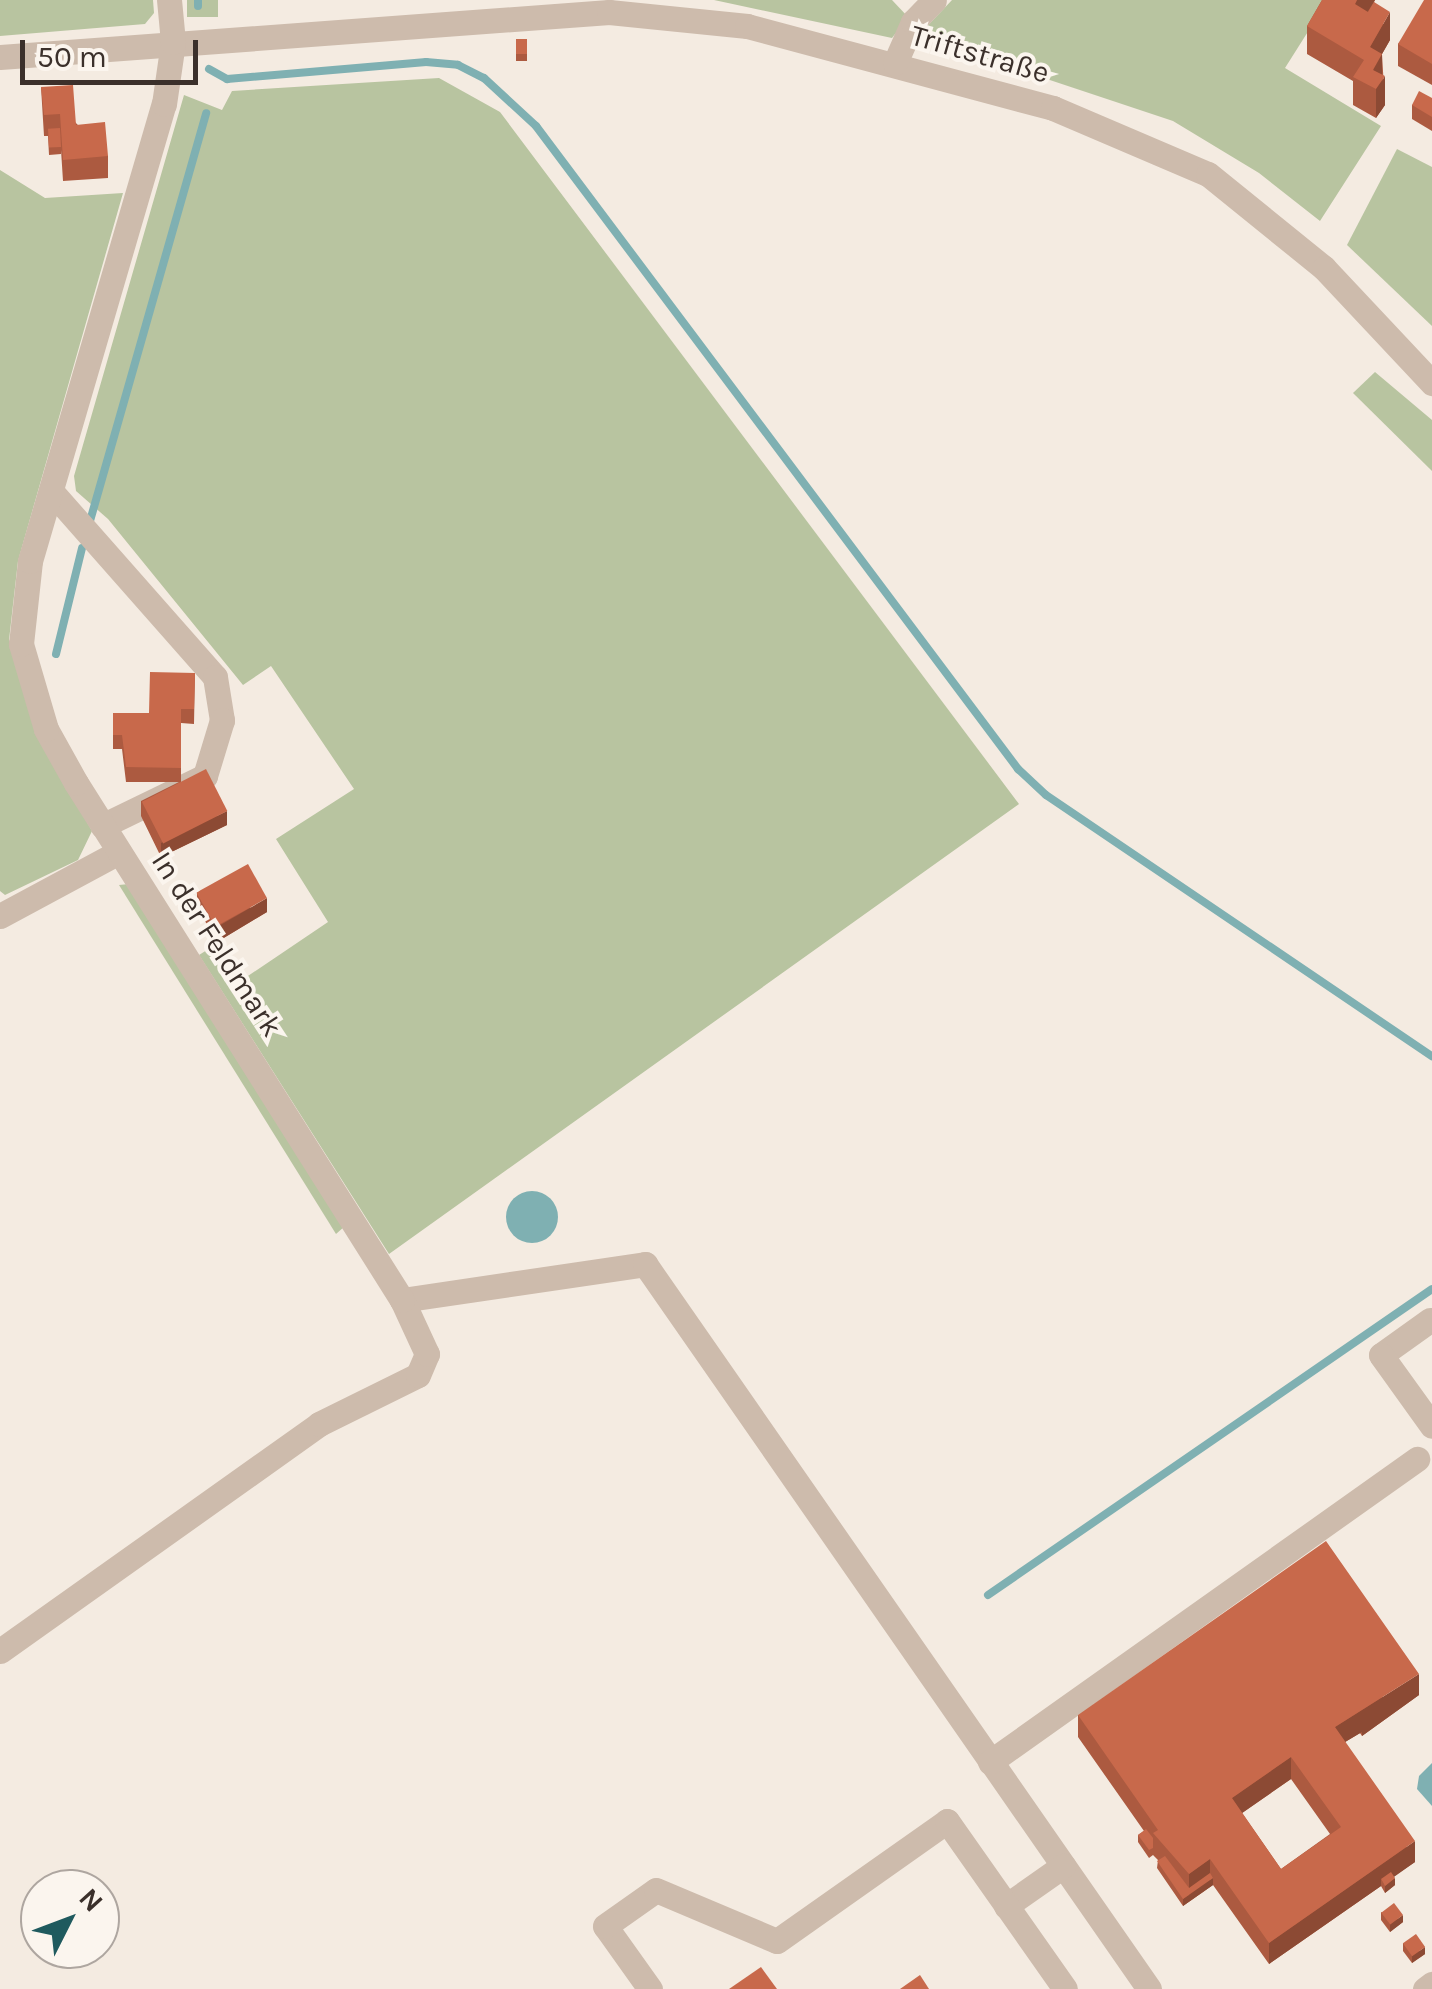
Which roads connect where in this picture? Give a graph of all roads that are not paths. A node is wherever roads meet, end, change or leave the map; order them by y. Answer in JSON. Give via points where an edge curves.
{"nodes":[{"id":1,"x":169,"y":0,"type":"edge"},
{"id":2,"x":934,"y":0,"type":"edge"},
{"id":3,"x":173,"y":42,"type":"junction"},
{"id":4,"x":0,"y":57,"type":"edge"},
{"id":5,"x":894,"y":63,"type":"junction"},
{"id":6,"x":1432,"y":383,"type":"edge"},
{"id":7,"x":51,"y":491,"type":"junction"},
{"id":8,"x":102,"y":826,"type":"junction"},
{"id":9,"x":119,"y":852,"type":"junction"},
{"id":10,"x":0,"y":916,"type":"edge"},
{"id":11,"x":402,"y":1300,"type":"junction"},
{"id":12,"x":1430,"y":1320,"type":"edge"},
{"id":13,"x":1432,"y":1426,"type":"edge"},
{"id":14,"x":1417,"y":1459,"type":"dead end"},
{"id":15,"x":0,"y":1651,"type":"edge"},
{"id":16,"x":990,"y":1762,"type":"junction"},
{"id":17,"x":1063,"y":1866,"type":"junction"},
{"id":18,"x":1006,"y":1906,"type":"junction"},
{"id":19,"x":1432,"y":1984,"type":"edge"},
{"id":20,"x":650,"y":1989,"type":"edge"},
{"id":21,"x":1065,"y":1989,"type":"edge"},
{"id":22,"x":1149,"y":1989,"type":"edge"},
{"id":23,"x":1425,"y":1989,"type":"edge"}],
"edges":[{"from":1,"to":3,"type":"street","name":"In der Feldmark"},
{"from":2,"to":5,"type":"street","via":[[913,22]]},
{"from":3,"to":4,"type":"street","name":"Triftstraße"},
{"from":3,"to":5,"type":"street","name":"Triftstraße","via":[[610,12],[747,26]]},
{"from":3,"to":7,"type":"street","name":"In der Feldmark","via":[[164,104]]},
{"from":5,"to":6,"type":"street","name":"Triftstraße","via":[[1053,108],[1208,174],[1324,268]]},
{"from":7,"to":8,"type":"street","name":"In der Feldmark","via":[[30,561],[21,644],[46,730]]},
{"from":7,"to":8,"type":"street","via":[[215,677],[222,720],[205,776]]},
{"from":8,"to":9,"type":"street","name":"In der Feldmark"},
{"from":9,"to":10,"type":"street"},
{"from":9,"to":11,"type":"street","name":"In der Feldmark"},
{"from":11,"to":15,"type":"street","name":"In der Feldmark","via":[[427,1354],[418,1375],[319,1424]]},
{"from":11,"to":16,"type":"street","via":[[645,1264]]},
{"from":12,"to":13,"type":"street","via":[[1381,1355]]},
{"from":14,"to":16,"type":"street"},
{"from":16,"to":17,"type":"street"},
{"from":17,"to":18,"type":"street"},
{"from":17,"to":22,"type":"street"},
{"from":18,"to":20,"type":"street","via":[[947,1821],[777,1941],[656,1890],[605,1926]]},
{"from":18,"to":21,"type":"street"},
{"from":19,"to":23,"type":"street"}]}
